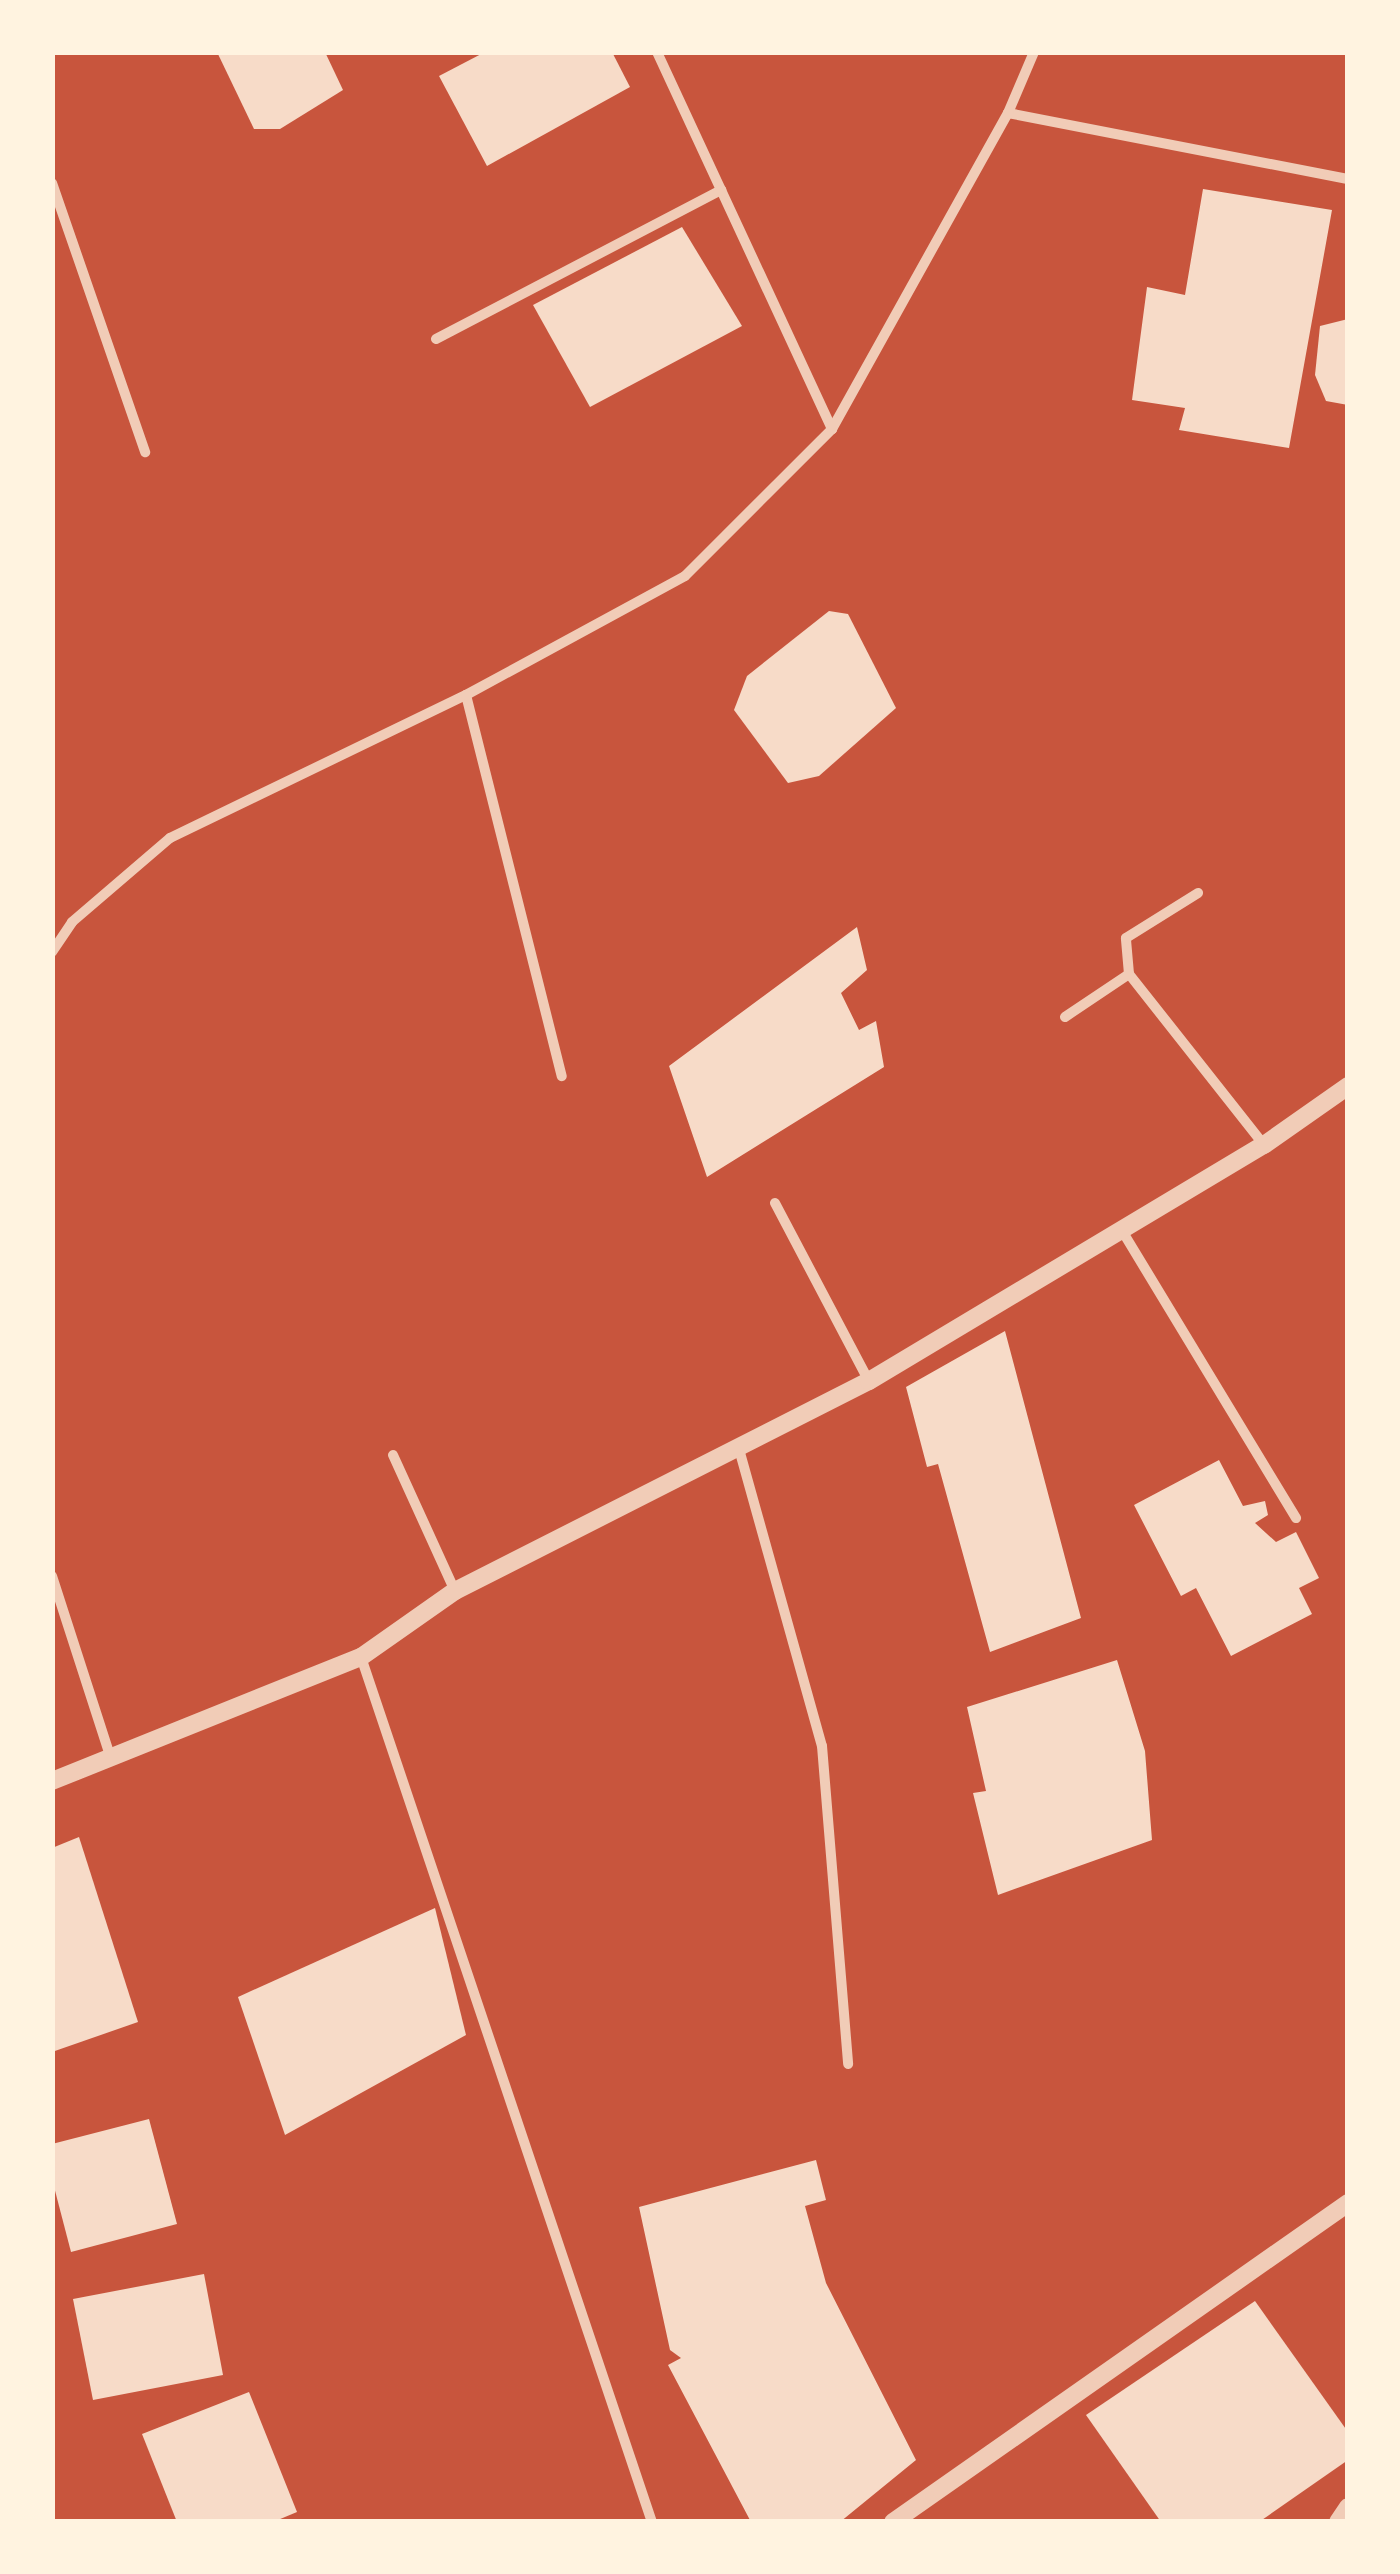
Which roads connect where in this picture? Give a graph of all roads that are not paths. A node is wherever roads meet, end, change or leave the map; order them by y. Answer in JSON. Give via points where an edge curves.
{"nodes":[{"id":1,"x":657,"y":52,"type":"edge"},
{"id":2,"x":1034,"y":52,"type":"edge"},
{"id":3,"x":1008,"y":113,"type":"junction"},
{"id":4,"x":1348,"y":179,"type":"edge"},
{"id":5,"x":52,"y":183,"type":"edge"},
{"id":6,"x":721,"y":190,"type":"junction"},
{"id":7,"x":436,"y":339,"type":"dead end"},
{"id":8,"x":832,"y":429,"type":"junction"},
{"id":9,"x":145,"y":452,"type":"dead end"},
{"id":10,"x":466,"y":695,"type":"junction"},
{"id":11,"x":1198,"y":893,"type":"dead end"},
{"id":12,"x":52,"y":952,"type":"edge"},
{"id":13,"x":1129,"y":974,"type":"junction"},
{"id":14,"x":1066,"y":1017,"type":"dead end"},
{"id":15,"x":562,"y":1076,"type":"dead end"},
{"id":16,"x":1348,"y":1086,"type":"edge"},
{"id":17,"x":1264,"y":1144,"type":"junction"},
{"id":18,"x":775,"y":1203,"type":"dead end"},
{"id":19,"x":1121,"y":1229,"type":"junction"},
{"id":20,"x":869,"y":1381,"type":"junction"},
{"id":21,"x":739,"y":1449,"type":"junction"},
{"id":22,"x":393,"y":1455,"type":"dead end"},
{"id":23,"x":1296,"y":1518,"type":"dead end"},
{"id":24,"x":52,"y":1576,"type":"edge"},
{"id":25,"x":455,"y":1591,"type":"junction"},
{"id":26,"x":361,"y":1657,"type":"junction"},
{"id":27,"x":111,"y":1758,"type":"junction"},
{"id":28,"x":52,"y":1781,"type":"edge"},
{"id":29,"x":848,"y":2064,"type":"dead end"},
{"id":30,"x":1348,"y":2203,"type":"edge"},
{"id":31,"x":1348,"y":2506,"type":"edge"},
{"id":32,"x":652,"y":2522,"type":"edge"},
{"id":33,"x":893,"y":2522,"type":"edge"},
{"id":34,"x":1338,"y":2522,"type":"edge"}],
"edges":[{"from":1,"to":6,"type":"street"},
{"from":2,"to":3,"type":"street"},
{"from":3,"to":4,"type":"street"},
{"from":3,"to":8,"type":"street"},
{"from":5,"to":9,"type":"street"},
{"from":6,"to":7,"type":"street"},
{"from":6,"to":8,"type":"street"},
{"from":8,"to":10,"type":"street","via":[[685,576]]},
{"from":10,"to":12,"type":"street","via":[[170,838],[72,922]]},
{"from":10,"to":15,"type":"street"},
{"from":11,"to":13,"type":"street","via":[[1126,938]]},
{"from":13,"to":14,"type":"street"},
{"from":13,"to":17,"type":"street"},
{"from":16,"to":17,"type":"street"},
{"from":17,"to":19,"type":"street"},
{"from":18,"to":20,"type":"street"},
{"from":19,"to":20,"type":"street"},
{"from":19,"to":23,"type":"street"},
{"from":20,"to":21,"type":"street"},
{"from":21,"to":25,"type":"street"},
{"from":21,"to":29,"type":"street","via":[[822,1746]]},
{"from":22,"to":25,"type":"street"},
{"from":24,"to":27,"type":"street"},
{"from":25,"to":26,"type":"street"},
{"from":26,"to":27,"type":"street"},
{"from":26,"to":32,"type":"street"},
{"from":27,"to":28,"type":"street"},
{"from":30,"to":33,"type":"street"},
{"from":31,"to":34,"type":"street"}]}
